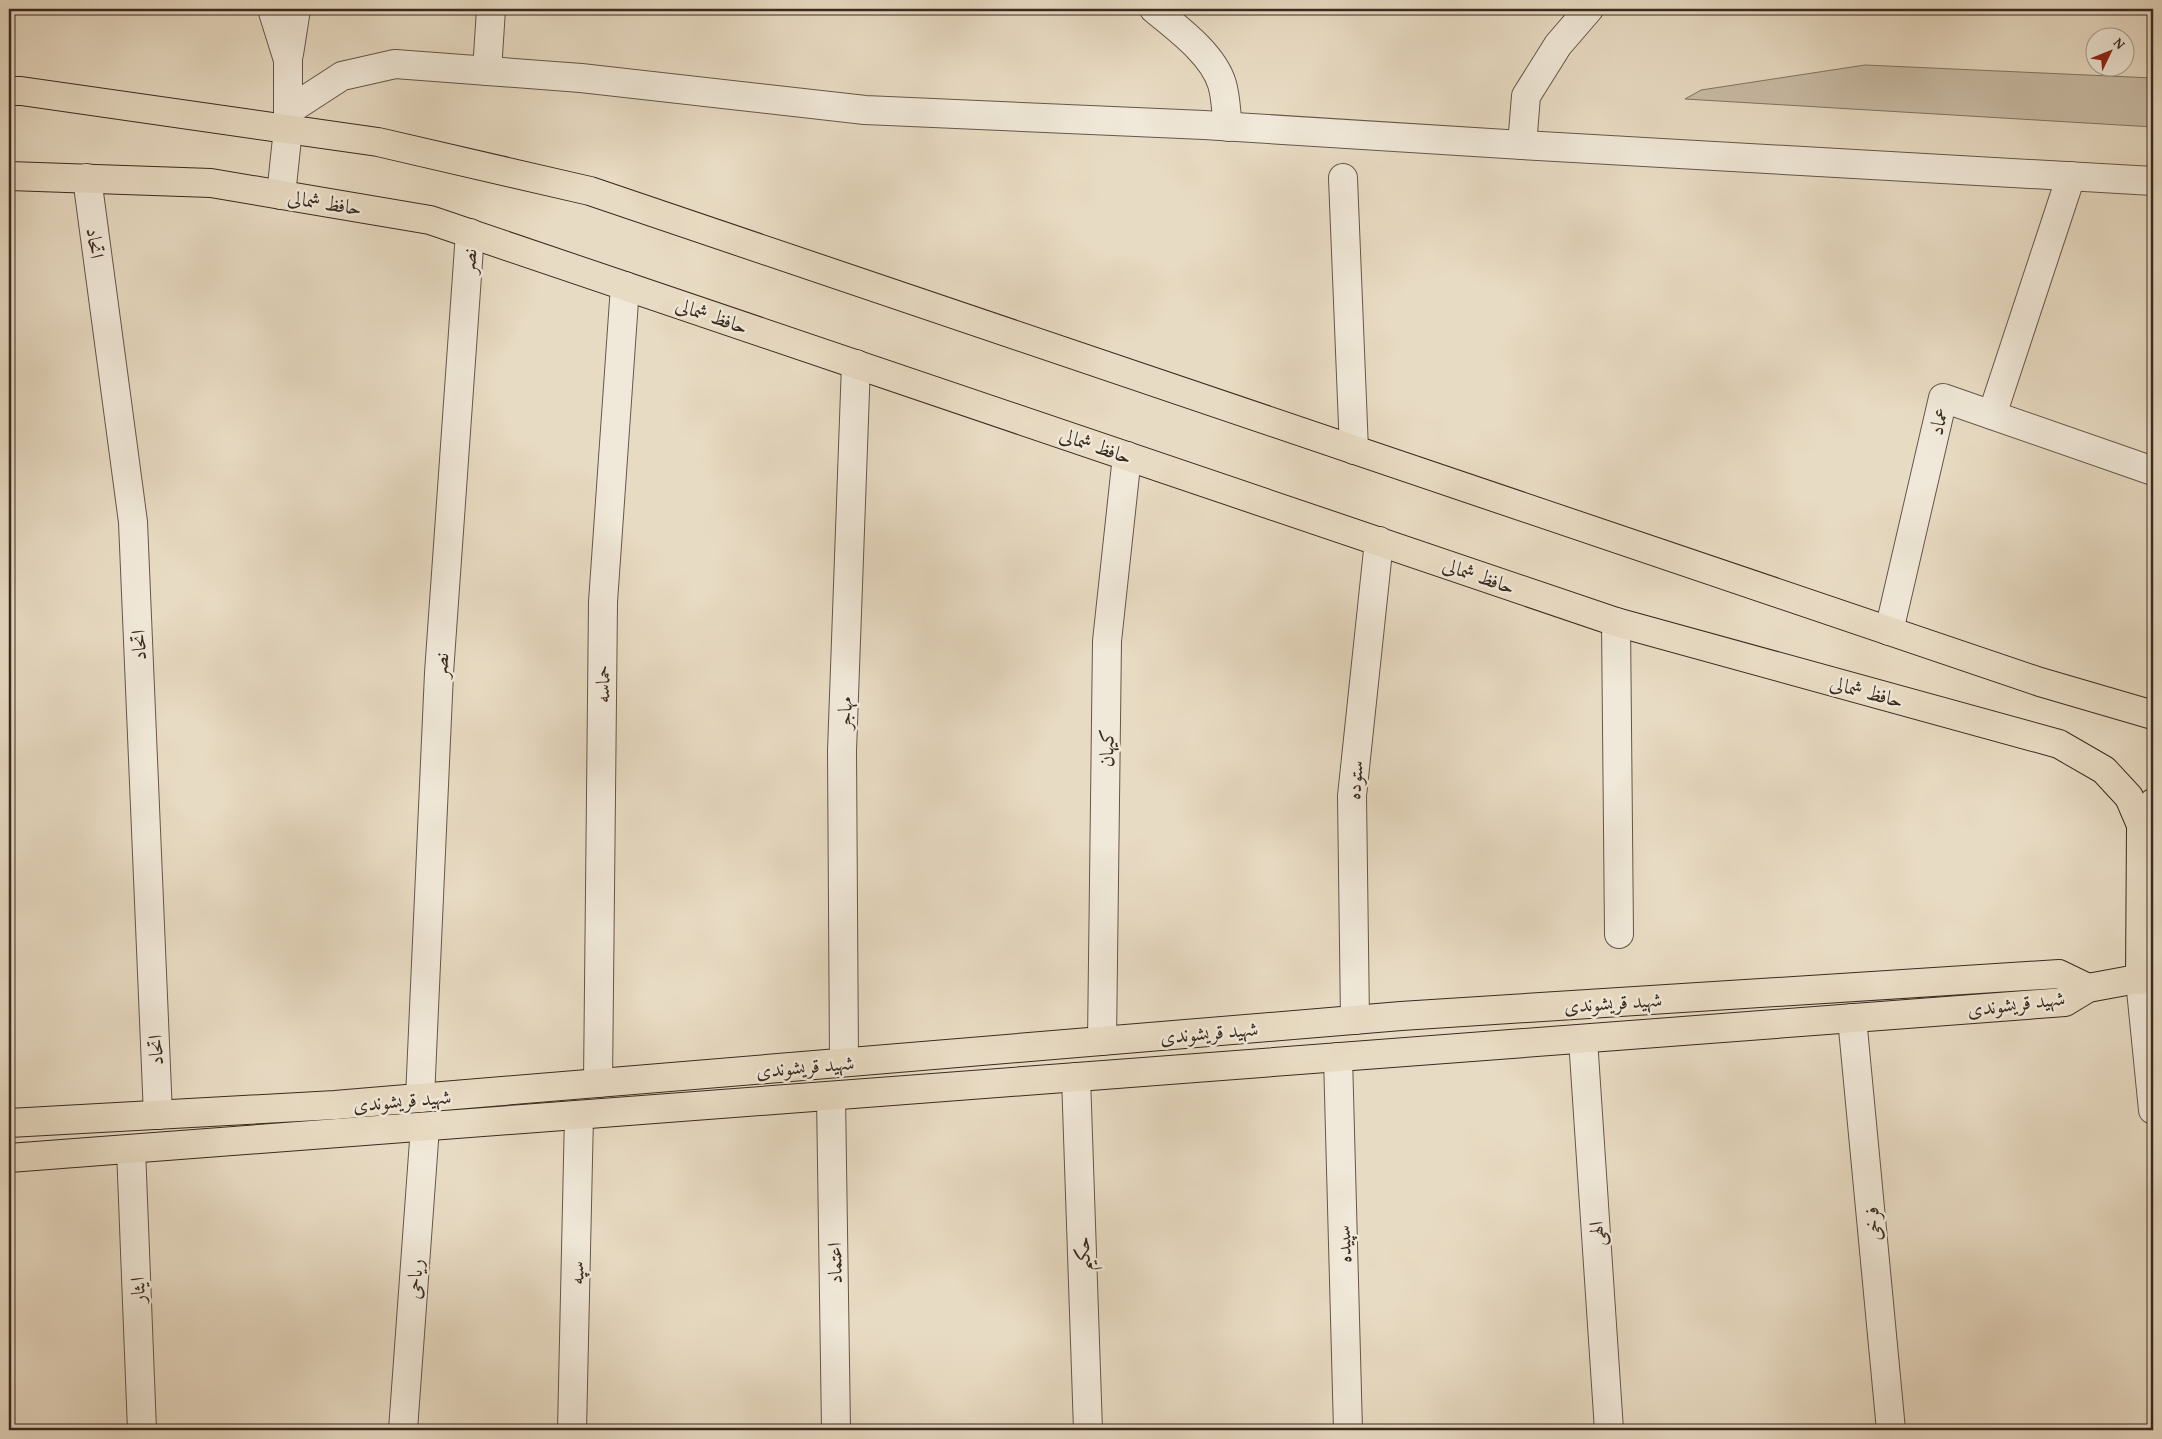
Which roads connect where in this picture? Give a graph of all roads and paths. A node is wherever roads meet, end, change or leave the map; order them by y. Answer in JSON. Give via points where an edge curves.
{"nodes":[{"id":1,"x":272,"y":9,"type":"edge"},
{"id":2,"x":296,"y":9,"type":"edge"},
{"id":3,"x":491,"y":9,"type":"edge"},
{"id":4,"x":1589,"y":9,"type":"edge"},
{"id":5,"x":1163,"y":11,"type":"edge"},
{"id":6,"x":288,"y":60,"type":"junction"},
{"id":7,"x":487,"y":71,"type":"junction"},
{"id":8,"x":9,"y":91,"type":"edge"},
{"id":9,"x":288,"y":120,"type":"junction"},
{"id":10,"x":1228,"y":127,"type":"junction"},
{"id":11,"x":1523,"y":133,"type":"junction"},
{"id":12,"x":9,"y":176,"type":"edge"},
{"id":13,"x":2071,"y":176,"type":"junction"},
{"id":14,"x":87,"y":178,"type":"junction"},
{"id":15,"x":1343,"y":178,"type":"dead end"},
{"id":16,"x":2153,"y":181,"type":"edge"},
{"id":17,"x":281,"y":195,"type":"junction"},
{"id":18,"x":470,"y":233,"type":"junction"},
{"id":19,"x":625,"y":286,"type":"junction"},
{"id":20,"x":856,"y":364,"type":"junction"},
{"id":21,"x":1992,"y":415,"type":"junction"},
{"id":22,"x":1354,"y":450,"type":"junction"},
{"id":23,"x":1127,"y":456,"type":"junction"},
{"id":24,"x":2153,"y":471,"type":"edge"},
{"id":25,"x":1379,"y":541,"type":"junction"},
{"id":26,"x":1616,"y":622,"type":"junction"},
{"id":27,"x":1889,"y":631,"type":"junction"},
{"id":28,"x":2153,"y":715,"type":"edge"},
{"id":29,"x":2147,"y":814,"type":"edge"},
{"id":30,"x":1619,"y":934,"type":"dead end"},
{"id":31,"x":2146,"y":978,"type":"edge"},
{"id":32,"x":2088,"y":988,"type":"junction"},
{"id":33,"x":1852,"y":1018,"type":"junction"},
{"id":34,"x":1355,"y":1020,"type":"junction"},
{"id":35,"x":1583,"y":1038,"type":"junction"},
{"id":36,"x":1102,"y":1041,"type":"junction"},
{"id":37,"x":1338,"y":1057,"type":"junction"},
{"id":38,"x":844,"y":1062,"type":"junction"},
{"id":39,"x":1076,"y":1077,"type":"junction"},
{"id":40,"x":598,"y":1083,"type":"junction"},
{"id":41,"x":831,"y":1096,"type":"junction"},
{"id":42,"x":420,"y":1098,"type":"junction"},
{"id":43,"x":2153,"y":1110,"type":"edge"},
{"id":44,"x":158,"y":1115,"type":"junction"},
{"id":45,"x":580,"y":1115,"type":"junction"},
{"id":46,"x":9,"y":1123,"type":"edge"},
{"id":47,"x":425,"y":1127,"type":"junction"},
{"id":48,"x":131,"y":1149,"type":"junction"},
{"id":49,"x":9,"y":1158,"type":"edge"},
{"id":50,"x":142,"y":1430,"type":"edge"},
{"id":51,"x":403,"y":1430,"type":"edge"},
{"id":52,"x":572,"y":1430,"type":"edge"},
{"id":53,"x":836,"y":1430,"type":"edge"},
{"id":54,"x":1088,"y":1430,"type":"edge"},
{"id":55,"x":1348,"y":1430,"type":"edge"},
{"id":56,"x":1609,"y":1430,"type":"edge"},
{"id":57,"x":1891,"y":1430,"type":"edge"}],
"edges":[{"from":1,"to":6,"type":"street"},
{"from":2,"to":6,"type":"street"},
{"from":3,"to":7,"type":"street"},
{"from":4,"to":11,"type":"street","via":[[1558,45],[1526,96]]},
{"from":5,"to":10,"type":"street","via":[[1211,61],[1222,83]]},
{"from":6,"to":9,"type":"street"},
{"from":7,"to":9,"type":"street","via":[[395,64],[342,76]]},
{"from":7,"to":10,"type":"street","via":[[580,78],[865,110]]},
{"from":8,"to":9,"type":"main road"},
{"from":9,"to":17,"type":"street"},
{"from":9,"to":22,"type":"main road","via":[[590,191]]},
{"from":10,"to":11,"type":"street"},
{"from":11,"to":13,"type":"street"},
{"from":12,"to":14,"type":"main road","name":"حافظ شمالی"},
{"from":13,"to":16,"type":"street"},
{"from":13,"to":21,"type":"street"},
{"from":14,"to":17,"type":"main road","name":"حافظ شمالی","via":[[211,183]]},
{"from":14,"to":44,"type":"street","name":"اتحاد","via":[[133,522]]},
{"from":15,"to":22,"type":"street"},
{"from":17,"to":18,"type":"main road","name":"حافظ شمالی","via":[[430,220]]},
{"from":18,"to":19,"type":"main road","name":"حافظ شمالی"},
{"from":18,"to":42,"type":"street","name":"نصر","via":[[439,673]]},
{"from":19,"to":20,"type":"main road","name":"حافظ شمالی"},
{"from":19,"to":40,"type":"street","name":"حماسه","via":[[603,602]]},
{"from":20,"to":23,"type":"main road","name":"حافظ شمالی"},
{"from":20,"to":38,"type":"street","name":"مهاجر","via":[[842,751]]},
{"from":21,"to":24,"type":"street","name":"عماد"},
{"from":21,"to":27,"type":"street","name":"عماد","via":[[1943,398]]},
{"from":22,"to":27,"type":"main road"},
{"from":23,"to":25,"type":"main road","name":"حافظ شمالی"},
{"from":23,"to":36,"type":"street","name":"کیهان","via":[[1107,641]]},
{"from":25,"to":26,"type":"main road","name":"حافظ شمالی"},
{"from":25,"to":34,"type":"street","name":"ستوده","via":[[1352,796]]},
{"from":26,"to":29,"type":"main road","name":"حافظ شمالی","via":[[2059,744],[2104,770]]},
{"from":26,"to":30,"type":"street"},
{"from":27,"to":28,"type":"main road","via":[[2040,682]]},
{"from":29,"to":31,"type":"main road"},
{"from":31,"to":32,"type":"main road"},
{"from":31,"to":43,"type":"street"},
{"from":32,"to":33,"type":"main road","name":"شهید قریشوندی","via":[[2066,1002]]},
{"from":32,"to":34,"type":"main road","name":"شهید قریشوندی","via":[[2059,974]]},
{"from":33,"to":35,"type":"main road","name":"شهید قریشوندی"},
{"from":33,"to":57,"type":"street","name":"فرخی"},
{"from":34,"to":36,"type":"main road","name":"شهید قریشوندی"},
{"from":35,"to":37,"type":"main road","name":"شهید قریشوندی"},
{"from":35,"to":56,"type":"street","name":"الهی"},
{"from":36,"to":38,"type":"main road","name":"شهید قریشوندی"},
{"from":37,"to":39,"type":"main road","name":"شهید قریشوندی"},
{"from":37,"to":55,"type":"street","name":"سپیده"},
{"from":38,"to":40,"type":"main road","name":"شهید قریشوندی"},
{"from":39,"to":41,"type":"main road","name":"شهید قریشوندی"},
{"from":39,"to":54,"type":"street","name":"حکیم"},
{"from":40,"to":42,"type":"main road","name":"شهید قریشوندی"},
{"from":41,"to":45,"type":"main road","name":"شهید قریشوندی"},
{"from":41,"to":53,"type":"street","name":"اعتماد"},
{"from":42,"to":44,"type":"main road","name":"شهید قریشوندی"},
{"from":44,"to":46,"type":"main road","name":"شهید قریشوندی"},
{"from":45,"to":47,"type":"main road","name":"شهید قریشوندی"},
{"from":45,"to":52,"type":"street","name":"سپه"},
{"from":47,"to":48,"type":"main road","name":"شهید قریشوندی"},
{"from":47,"to":51,"type":"street","name":"ریاحی"},
{"from":48,"to":49,"type":"main road","name":"شهید قریشوندی"},
{"from":48,"to":50,"type":"street","name":"ایثار"}]}
